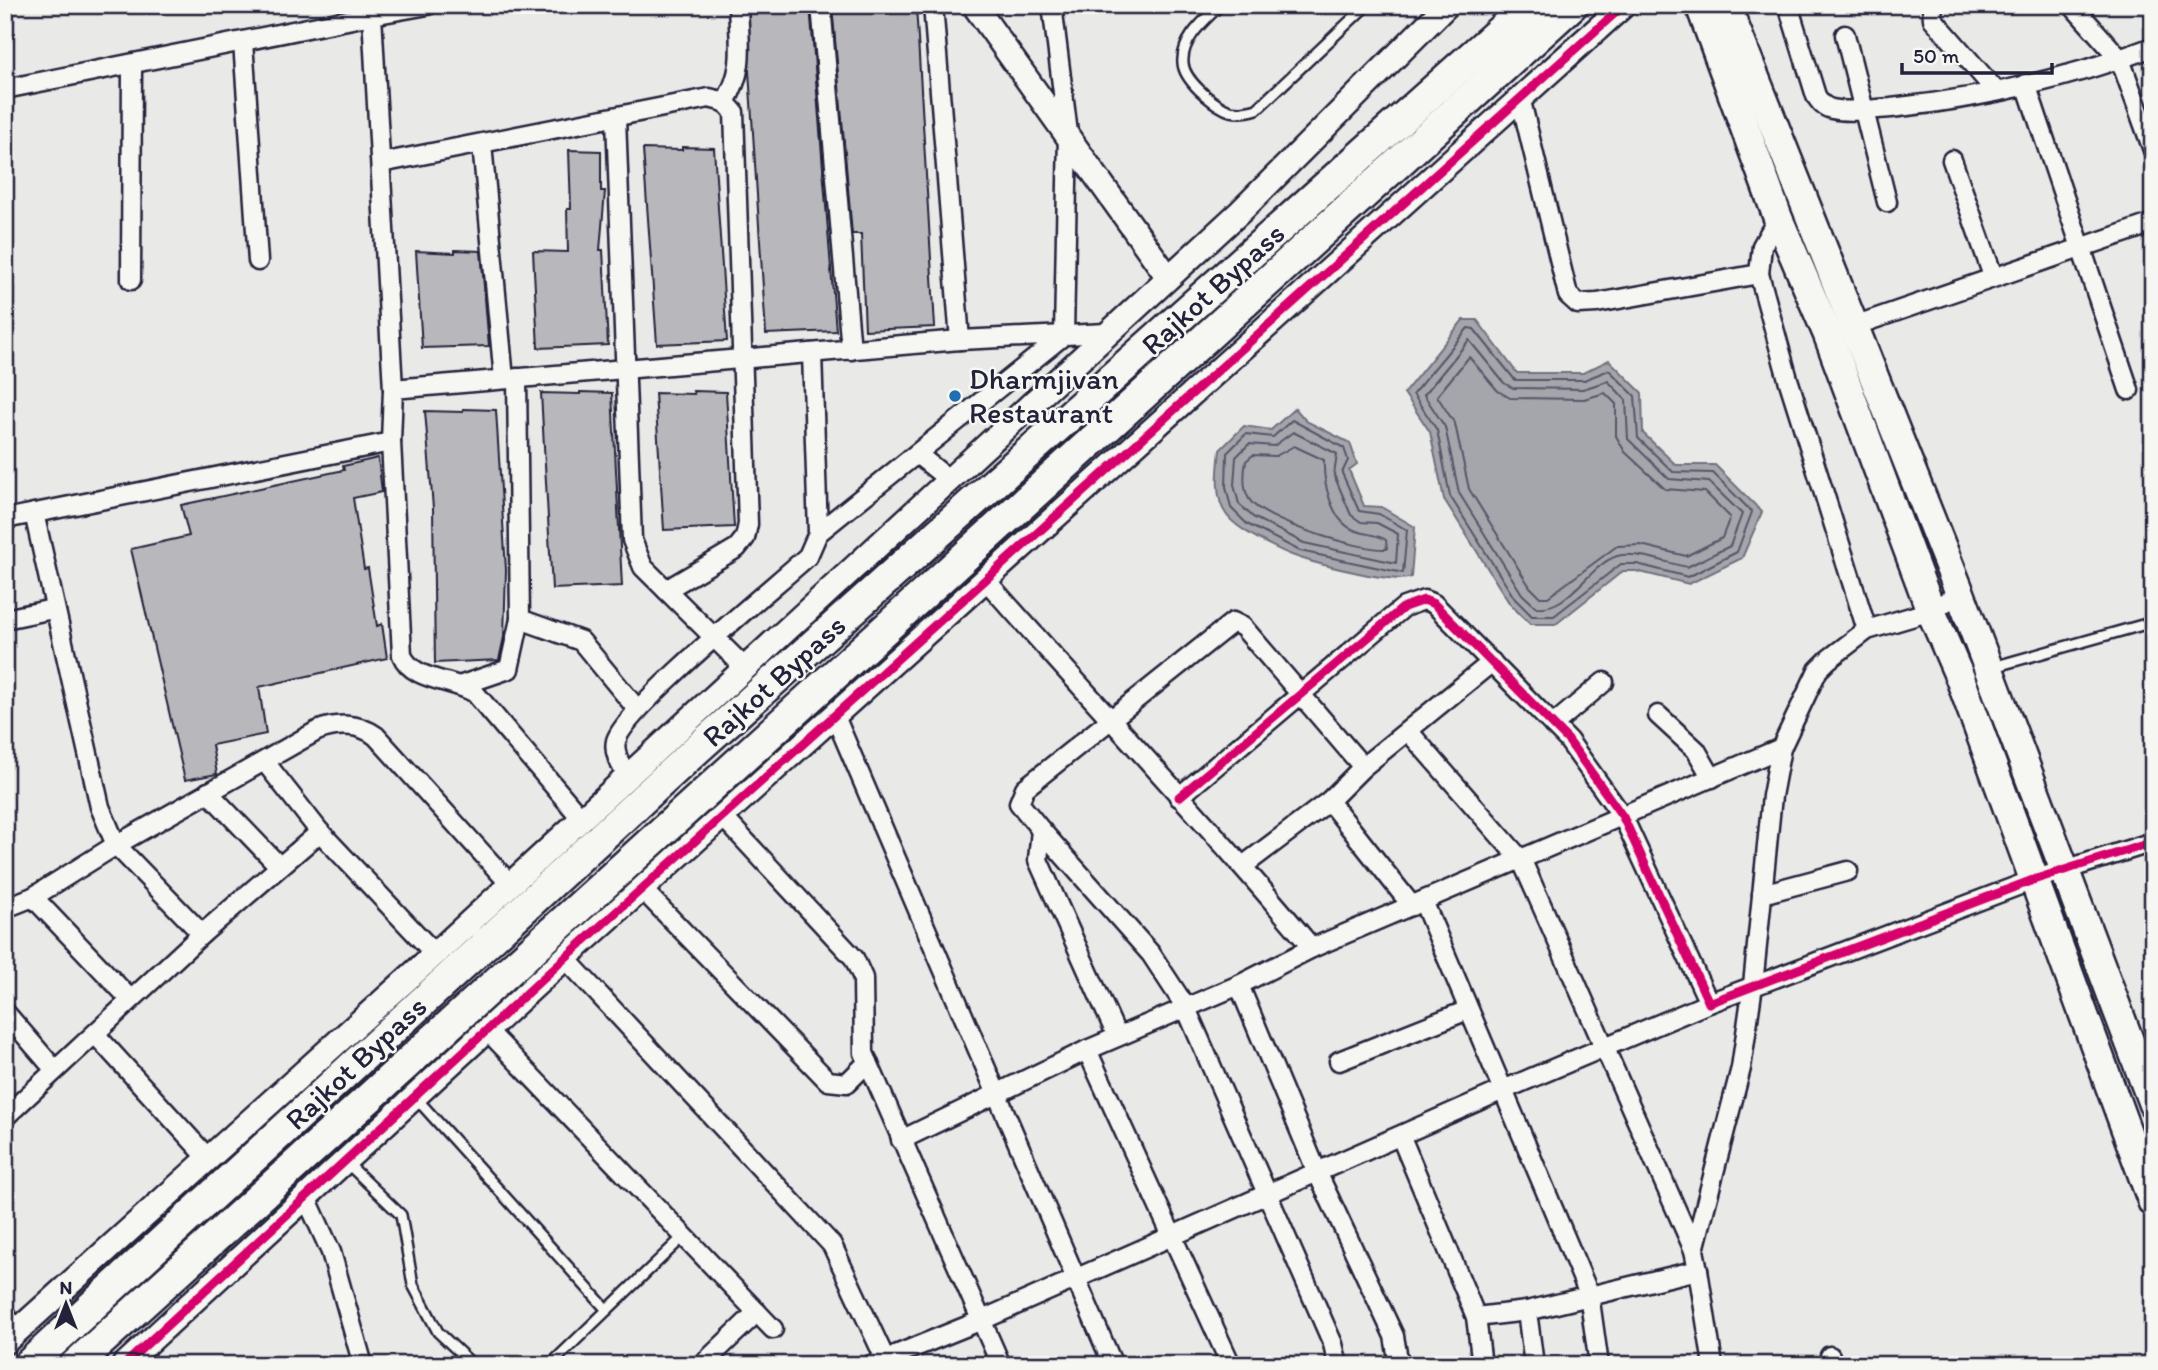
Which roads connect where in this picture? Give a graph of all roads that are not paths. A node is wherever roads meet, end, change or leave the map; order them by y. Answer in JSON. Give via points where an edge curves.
{"nodes":[{"id":1,"x":428,"y":5,"type":"edge"},
{"id":2,"x":738,"y":5,"type":"edge"},
{"id":3,"x":821,"y":5,"type":"edge"},
{"id":4,"x":933,"y":5,"type":"edge"},
{"id":5,"x":974,"y":5,"type":"edge"},
{"id":6,"x":1052,"y":5,"type":"edge"},
{"id":7,"x":1220,"y":5,"type":"edge"},
{"id":8,"x":1367,"y":5,"type":"edge"},
{"id":9,"x":1447,"y":5,"type":"edge"},
{"id":10,"x":1528,"y":5,"type":"edge"},
{"id":11,"x":1572,"y":5,"type":"edge"},
{"id":12,"x":1624,"y":5,"type":"edge"},
{"id":13,"x":1700,"y":5,"type":"edge"},
{"id":14,"x":1726,"y":5,"type":"edge"},
{"id":15,"x":1788,"y":5,"type":"edge"},
{"id":16,"x":1932,"y":5,"type":"edge"},
{"id":17,"x":2072,"y":5,"type":"edge"},
{"id":18,"x":372,"y":10,"type":"edge"},
{"id":19,"x":1845,"y":35,"type":"dead end"},
{"id":20,"x":243,"y":42,"type":"junction"},
{"id":21,"x":2153,"y":47,"type":"edge"},
{"id":22,"x":2120,"y":59,"type":"junction"},
{"id":23,"x":132,"y":65,"type":"junction"},
{"id":24,"x":2026,"y":84,"type":"junction"},
{"id":25,"x":5,"y":89,"type":"edge"},
{"id":26,"x":1997,"y":91,"type":"junction"},
{"id":27,"x":1521,"y":101,"type":"junction"},
{"id":28,"x":725,"y":102,"type":"junction"},
{"id":29,"x":1863,"y":110,"type":"junction"},
{"id":30,"x":616,"y":118,"type":"junction"},
{"id":31,"x":1068,"y":133,"type":"junction"},
{"id":32,"x":482,"y":144,"type":"junction"},
{"id":33,"x":2153,"y":150,"type":"edge"},
{"id":34,"x":1952,"y":160,"type":"dead end"},
{"id":35,"x":381,"y":163,"type":"junction"},
{"id":36,"x":1887,"y":202,"type":"dead end"},
{"id":37,"x":1778,"y":218,"type":"junction"},
{"id":38,"x":2153,"y":223,"type":"edge"},
{"id":39,"x":2080,"y":249,"type":"junction"},
{"id":40,"x":258,"y":261,"type":"dead end"},
{"id":41,"x":1759,"y":274,"type":"junction"},
{"id":42,"x":1993,"y":276,"type":"junction"},
{"id":43,"x":1168,"y":277,"type":"junction"},
{"id":44,"x":131,"y":280,"type":"dead end"},
{"id":45,"x":1856,"y":326,"type":"junction"},
{"id":46,"x":1107,"y":333,"type":"junction"},
{"id":47,"x":1064,"y":335,"type":"junction"},
{"id":48,"x":1828,"y":335,"type":"junction"},
{"id":49,"x":960,"y":340,"type":"junction"},
{"id":50,"x":851,"y":350,"type":"junction"},
{"id":51,"x":811,"y":353,"type":"junction"},
{"id":52,"x":744,"y":359,"type":"junction"},
{"id":53,"x":624,"y":369,"type":"junction"},
{"id":54,"x":511,"y":379,"type":"junction"},
{"id":55,"x":393,"y":389,"type":"junction"},
{"id":56,"x":2129,"y":390,"type":"dead end"},
{"id":57,"x":391,"y":442,"type":"junction"},
{"id":58,"x":917,"y":454,"type":"junction"},
{"id":59,"x":948,"y":479,"type":"junction"},
{"id":60,"x":1917,"y":483,"type":"junction"},
{"id":61,"x":1887,"y":494,"type":"junction"},
{"id":62,"x":34,"y":513,"type":"junction"},
{"id":63,"x":5,"y":519,"type":"edge"},
{"id":64,"x":818,"y":533,"type":"junction"},
{"id":65,"x":984,"y":578,"type":"junction"},
{"id":66,"x":666,"y":590,"type":"junction"},
{"id":67,"x":1960,"y":593,"type":"junction"},
{"id":68,"x":53,"y":609,"type":"junction"},
{"id":69,"x":1931,"y":611,"type":"junction"},
{"id":70,"x":5,"y":619,"type":"edge"},
{"id":71,"x":520,"y":619,"type":"junction"},
{"id":72,"x":2153,"y":622,"type":"edge"},
{"id":73,"x":1867,"y":630,"type":"junction"},
{"id":74,"x":716,"y":639,"type":"junction"},
{"id":75,"x":1492,"y":662,"type":"junction"},
{"id":76,"x":744,"y":667,"type":"junction"},
{"id":77,"x":1989,"y":669,"type":"junction"},
{"id":78,"x":1604,"y":682,"type":"dead end"},
{"id":79,"x":462,"y":685,"type":"junction"},
{"id":80,"x":1302,"y":694,"type":"junction"},
{"id":81,"x":636,"y":709,"type":"junction"},
{"id":82,"x":834,"y":715,"type":"junction"},
{"id":83,"x":1658,"y":715,"type":"dead end"},
{"id":84,"x":1108,"y":720,"type":"junction"},
{"id":85,"x":1553,"y":725,"type":"junction"},
{"id":86,"x":1409,"y":732,"type":"junction"},
{"id":87,"x":1781,"y":748,"type":"junction"},
{"id":88,"x":265,"y":762,"type":"junction"},
{"id":89,"x":1363,"y":767,"type":"junction"},
{"id":90,"x":627,"y":776,"type":"junction"},
{"id":91,"x":1712,"y":778,"type":"junction"},
{"id":92,"x":208,"y":792,"type":"junction"},
{"id":93,"x":1179,"y":797,"type":"junction"},
{"id":94,"x":1329,"y":801,"type":"junction"},
{"id":95,"x":1623,"y":817,"type":"junction"},
{"id":96,"x":581,"y":818,"type":"junction"},
{"id":97,"x":724,"y":818,"type":"junction"},
{"id":98,"x":1041,"y":830,"type":"junction"},
{"id":99,"x":320,"y":832,"type":"junction"},
{"id":100,"x":2153,"y":842,"type":"edge"},
{"id":101,"x":116,"y":845,"type":"junction"},
{"id":102,"x":1522,"y":861,"type":"junction"},
{"id":103,"x":279,"y":866,"type":"junction"},
{"id":104,"x":1243,"y":866,"type":"junction"},
{"id":105,"x":2064,"y":870,"type":"junction"},
{"id":106,"x":1848,"y":871,"type":"dead end"},
{"id":107,"x":2033,"y":880,"type":"junction"},
{"id":108,"x":510,"y":884,"type":"junction"},
{"id":109,"x":643,"y":890,"type":"junction"},
{"id":110,"x":1762,"y":894,"type":"junction"},
{"id":111,"x":33,"y":897,"type":"junction"},
{"id":112,"x":1418,"y":904,"type":"junction"},
{"id":113,"x":5,"y":908,"type":"edge"},
{"id":114,"x":202,"y":934,"type":"junction"},
{"id":115,"x":1312,"y":948,"type":"junction"},
{"id":116,"x":435,"y":954,"type":"junction"},
{"id":117,"x":565,"y":958,"type":"junction"},
{"id":118,"x":1239,"y":985,"type":"junction"},
{"id":119,"x":1754,"y":985,"type":"junction"},
{"id":120,"x":130,"y":999,"type":"junction"},
{"id":121,"x":1709,"y":1003,"type":"junction"},
{"id":122,"x":1185,"y":1006,"type":"junction"},
{"id":123,"x":1468,"y":1010,"type":"junction"},
{"id":124,"x":5,"y":1012,"type":"edge"},
{"id":125,"x":487,"y":1030,"type":"junction"},
{"id":126,"x":95,"y":1034,"type":"junction"},
{"id":127,"x":1117,"y":1036,"type":"junction"},
{"id":128,"x":1606,"y":1048,"type":"junction"},
{"id":129,"x":1087,"y":1050,"type":"junction"},
{"id":130,"x":1339,"y":1061,"type":"dead end"},
{"id":131,"x":868,"y":1062,"type":"junction"},
{"id":132,"x":54,"y":1069,"type":"junction"},
{"id":133,"x":1503,"y":1090,"type":"junction"},
{"id":134,"x":996,"y":1094,"type":"junction"},
{"id":135,"x":415,"y":1097,"type":"junction"},
{"id":136,"x":2153,"y":1104,"type":"edge"},
{"id":137,"x":5,"y":1117,"type":"edge"},
{"id":138,"x":1401,"y":1137,"type":"junction"},
{"id":139,"x":901,"y":1140,"type":"junction"},
{"id":140,"x":207,"y":1157,"type":"junction"},
{"id":141,"x":345,"y":1161,"type":"junction"},
{"id":142,"x":1317,"y":1172,"type":"junction"},
{"id":143,"x":1265,"y":1194,"type":"junction"},
{"id":144,"x":306,"y":1197,"type":"junction"},
{"id":145,"x":2153,"y":1203,"type":"edge"},
{"id":146,"x":685,"y":1235,"type":"junction"},
{"id":147,"x":1171,"y":1235,"type":"junction"},
{"id":148,"x":1694,"y":1250,"type":"junction"},
{"id":149,"x":1698,"y":1270,"type":"junction"},
{"id":150,"x":1077,"y":1276,"type":"junction"},
{"id":151,"x":1589,"y":1294,"type":"junction"},
{"id":152,"x":607,"y":1310,"type":"junction"},
{"id":153,"x":1527,"y":1311,"type":"junction"},
{"id":154,"x":757,"y":1312,"type":"junction"},
{"id":155,"x":1476,"y":1317,"type":"junction"},
{"id":156,"x":982,"y":1320,"type":"junction"},
{"id":157,"x":10,"y":1329,"type":"edge"},
{"id":158,"x":773,"y":1329,"type":"dead end"},
{"id":159,"x":881,"y":1363,"type":"edge"},
{"id":160,"x":28,"y":1365,"type":"edge"},
{"id":161,"x":75,"y":1365,"type":"edge"},
{"id":162,"x":124,"y":1365,"type":"edge"},
{"id":163,"x":363,"y":1365,"type":"edge"},
{"id":164,"x":473,"y":1365,"type":"edge"},
{"id":165,"x":550,"y":1365,"type":"edge"},
{"id":166,"x":702,"y":1365,"type":"edge"},
{"id":167,"x":1001,"y":1365,"type":"edge"},
{"id":168,"x":1114,"y":1365,"type":"edge"},
{"id":169,"x":1231,"y":1365,"type":"edge"},
{"id":170,"x":1338,"y":1365,"type":"edge"},
{"id":171,"x":1399,"y":1365,"type":"edge"},
{"id":172,"x":1482,"y":1365,"type":"edge"},
{"id":173,"x":1534,"y":1365,"type":"edge"},
{"id":174,"x":1599,"y":1365,"type":"edge"},
{"id":175,"x":1713,"y":1365,"type":"edge"}],
"edges":[{"from":1,"to":18,"type":"street"},
{"from":2,"to":28,"type":"street","via":[[740,70]]},
{"from":3,"to":50,"type":"street"},
{"from":4,"to":49,"type":"street"},
{"from":5,"to":31,"type":"street"},
{"from":6,"to":31,"type":"street"},
{"from":7,"to":8,"type":"lane","via":[[1192,34],[1182,61],[1187,78],[1226,110],[1243,113],[1257,109]]},
{"from":9,"to":43,"type":"street","via":[[1241,211]]},
{"from":10,"to":160,"type":"highway","name":"Rajkot Bypass","via":[[697,749]]},
{"from":11,"to":161,"type":"highway","name":"Rajkot Bypass"},
{"from":12,"to":27,"type":"street"},
{"from":13,"to":37,"type":"main road"},
{"from":14,"to":45,"type":"main road"},
{"from":15,"to":29,"type":"street","via":[[1822,105]]},
{"from":16,"to":26,"type":"street","via":[[1933,19]]},
{"from":17,"to":22,"type":"street"},
{"from":18,"to":20,"type":"street"},
{"from":18,"to":35,"type":"street"},
{"from":19,"to":29,"type":"street"},
{"from":20,"to":23,"type":"street"},
{"from":20,"to":40,"type":"street"},
{"from":21,"to":22,"type":"street"},
{"from":22,"to":24,"type":"street"},
{"from":22,"to":33,"type":"street"},
{"from":23,"to":25,"type":"street"},
{"from":23,"to":44,"type":"street"},
{"from":24,"to":26,"type":"street"},
{"from":24,"to":39,"type":"street"},
{"from":26,"to":29,"type":"street","via":[[1938,103]]},
{"from":27,"to":41,"type":"street","via":[[1568,295],[1578,304]]},
{"from":27,"to":65,"type":"street"},
{"from":28,"to":30,"type":"street","via":[[709,98]]},
{"from":28,"to":52,"type":"street","via":[[734,112],[736,125]]},
{"from":29,"to":36,"type":"street"},
{"from":30,"to":32,"type":"street"},
{"from":30,"to":53,"type":"street"},
{"from":31,"to":43,"type":"street"},
{"from":31,"to":47,"type":"street"},
{"from":32,"to":35,"type":"street"},
{"from":32,"to":54,"type":"street"},
{"from":34,"to":42,"type":"street"},
{"from":35,"to":55,"type":"street"},
{"from":37,"to":41,"type":"street","via":[[1762,246]]},
{"from":37,"to":48,"type":"main road"},
{"from":38,"to":39,"type":"street"},
{"from":39,"to":42,"type":"street"},
{"from":39,"to":56,"type":"street"},
{"from":41,"to":73,"type":"street"},
{"from":42,"to":45,"type":"street"},
{"from":43,"to":46,"type":"street"},
{"from":45,"to":48,"type":"street"},
{"from":45,"to":60,"type":"main road"},
{"from":46,"to":47,"type":"street"},
{"from":46,"to":59,"type":"street"},
{"from":47,"to":49,"type":"street"},
{"from":47,"to":58,"type":"street"},
{"from":48,"to":61,"type":"main road"},
{"from":49,"to":50,"type":"street"},
{"from":50,"to":51,"type":"street"},
{"from":51,"to":52,"type":"street"},
{"from":51,"to":64,"type":"street"},
{"from":52,"to":53,"type":"street"},
{"from":52,"to":66,"type":"street","via":[[745,538],[737,548]]},
{"from":53,"to":54,"type":"street"},
{"from":53,"to":66,"type":"street","via":[[632,540],[643,567]]},
{"from":54,"to":55,"type":"street"},
{"from":54,"to":71,"type":"street"},
{"from":55,"to":57,"type":"street"},
{"from":57,"to":62,"type":"street"},
{"from":57,"to":79,"type":"street","via":[[402,655],[414,671]]},
{"from":58,"to":59,"type":"street"},
{"from":58,"to":64,"type":"street"},
{"from":59,"to":76,"type":"street"},
{"from":60,"to":61,"type":"main road"},
{"from":60,"to":67,"type":"main road"},
{"from":61,"to":69,"type":"main road"},
{"from":62,"to":63,"type":"street"},
{"from":62,"to":68,"type":"street"},
{"from":64,"to":74,"type":"street","via":[[808,556]]},
{"from":65,"to":82,"type":"street"},
{"from":65,"to":84,"type":"street"},
{"from":66,"to":74,"type":"street"},
{"from":67,"to":69,"type":"street"},
{"from":67,"to":77,"type":"main road"},
{"from":68,"to":70,"type":"street"},
{"from":68,"to":101,"type":"street","via":[[94,788]]},
{"from":69,"to":73,"type":"street"},
{"from":69,"to":107,"type":"main road"},
{"from":71,"to":79,"type":"street","via":[[509,669]]},
{"from":71,"to":81,"type":"street","via":[[582,641]]},
{"from":72,"to":77,"type":"lane"},
{"from":73,"to":87,"type":"street","via":[[1818,670]]},
{"from":74,"to":76,"type":"street"},
{"from":74,"to":81,"type":"street"},
{"from":75,"to":80,"type":"street","via":[[1434,604],[1413,601]]},
{"from":75,"to":85,"type":"street"},
{"from":75,"to":86,"type":"street"},
{"from":76,"to":90,"type":"street"},
{"from":77,"to":105,"type":"main road"},
{"from":78,"to":85,"type":"street"},
{"from":79,"to":96,"type":"street","via":[[475,693]]},
{"from":80,"to":84,"type":"street","via":[[1243,627],[1233,622]]},
{"from":80,"to":89,"type":"street"},
{"from":80,"to":93,"type":"street"},
{"from":81,"to":90,"type":"street","via":[[615,742]]},
{"from":82,"to":97,"type":"street"},
{"from":82,"to":134,"type":"street"},
{"from":83,"to":91,"type":"street","via":[[1696,750]]},
{"from":84,"to":93,"type":"street"},
{"from":84,"to":98,"type":"street","via":[[1020,795],[1023,811]]},
{"from":85,"to":95,"type":"street"},
{"from":86,"to":89,"type":"street"},
{"from":86,"to":102,"type":"street"},
{"from":87,"to":91,"type":"street"},
{"from":87,"to":110,"type":"street"},
{"from":88,"to":92,"type":"street"},
{"from":88,"to":99,"type":"street"},
{"from":88,"to":108,"type":"street","via":[[326,728],[367,729]]},
{"from":89,"to":94,"type":"street"},
{"from":90,"to":96,"type":"street"},
{"from":91,"to":95,"type":"street"},
{"from":92,"to":101,"type":"street"},
{"from":92,"to":103,"type":"street"},
{"from":93,"to":104,"type":"street"},
{"from":94,"to":104,"type":"street"},
{"from":94,"to":112,"type":"street"},
{"from":95,"to":102,"type":"street"},
{"from":95,"to":121,"type":"street"},
{"from":96,"to":108,"type":"street"},
{"from":97,"to":109,"type":"street"},
{"from":97,"to":131,"type":"street","via":[[854,958],[863,978],[863,1043]]},
{"from":98,"to":122,"type":"street","via":[[1151,954]]},
{"from":98,"to":127,"type":"street","via":[[1038,860]]},
{"from":99,"to":103,"type":"street"},
{"from":99,"to":116,"type":"street"},
{"from":100,"to":105,"type":"street"},
{"from":101,"to":111,"type":"street"},
{"from":101,"to":114,"type":"street"},
{"from":102,"to":112,"type":"street"},
{"from":102,"to":128,"type":"street"},
{"from":103,"to":114,"type":"street"},
{"from":104,"to":115,"type":"street"},
{"from":105,"to":107,"type":"street"},
{"from":105,"to":136,"type":"main road"},
{"from":106,"to":110,"type":"street"},
{"from":107,"to":119,"type":"street"},
{"from":107,"to":145,"type":"main road"},
{"from":108,"to":116,"type":"street"},
{"from":109,"to":117,"type":"street"},
{"from":109,"to":131,"type":"street","via":[[828,1081],[847,1083]]},
{"from":110,"to":119,"type":"street"},
{"from":111,"to":113,"type":"street"},
{"from":111,"to":120,"type":"street"},
{"from":112,"to":115,"type":"street"},
{"from":112,"to":123,"type":"street"},
{"from":114,"to":120,"type":"street"},
{"from":115,"to":118,"type":"street"},
{"from":116,"to":140,"type":"street"},
{"from":117,"to":125,"type":"street"},
{"from":117,"to":159,"type":"street","via":[[832,1245]]},
{"from":118,"to":122,"type":"street"},
{"from":118,"to":142,"type":"street"},
{"from":119,"to":121,"type":"street"},
{"from":119,"to":148,"type":"street","via":[[1737,1085]]},
{"from":120,"to":126,"type":"street"},
{"from":121,"to":128,"type":"street"},
{"from":122,"to":127,"type":"street"},
{"from":122,"to":143,"type":"street"},
{"from":123,"to":130,"type":"street"},
{"from":123,"to":133,"type":"street"},
{"from":124,"to":132,"type":"street"},
{"from":125,"to":135,"type":"street"},
{"from":125,"to":146,"type":"street"},
{"from":126,"to":132,"type":"street"},
{"from":126,"to":140,"type":"street"},
{"from":127,"to":129,"type":"street"},
{"from":128,"to":133,"type":"street"},
{"from":128,"to":148,"type":"street"},
{"from":129,"to":134,"type":"street"},
{"from":129,"to":147,"type":"street"},
{"from":131,"to":139,"type":"street"},
{"from":132,"to":137,"type":"street"},
{"from":133,"to":138,"type":"street"},
{"from":133,"to":151,"type":"street"},
{"from":134,"to":139,"type":"street"},
{"from":134,"to":150,"type":"street"},
{"from":135,"to":141,"type":"street"},
{"from":135,"to":152,"type":"lane"},
{"from":138,"to":142,"type":"street"},
{"from":138,"to":155,"type":"street"},
{"from":139,"to":156,"type":"street"},
{"from":140,"to":157,"type":"street"},
{"from":141,"to":144,"type":"street"},
{"from":141,"to":164,"type":"lane","via":[[401,1215],[413,1285],[438,1332]]},
{"from":142,"to":143,"type":"street"},
{"from":142,"to":171,"type":"street","via":[[1394,1336]]},
{"from":143,"to":147,"type":"street"},
{"from":143,"to":170,"type":"street","via":[[1333,1344]]},
{"from":144,"to":162,"type":"street"},
{"from":144,"to":163,"type":"street","via":[[331,1252]]},
{"from":146,"to":152,"type":"lane"},
{"from":146,"to":154,"type":"street"},
{"from":147,"to":150,"type":"street"},
{"from":147,"to":169,"type":"street"},
{"from":148,"to":149,"type":"street"},
{"from":149,"to":151,"type":"street"},
{"from":149,"to":175,"type":"street"},
{"from":150,"to":156,"type":"street"},
{"from":150,"to":168,"type":"street"},
{"from":151,"to":153,"type":"street"},
{"from":151,"to":174,"type":"street"},
{"from":152,"to":165,"type":"lane"},
{"from":153,"to":155,"type":"street"},
{"from":153,"to":173,"type":"street"},
{"from":154,"to":158,"type":"street"},
{"from":154,"to":166,"type":"street"},
{"from":155,"to":172,"type":"street"},
{"from":156,"to":159,"type":"street"},
{"from":156,"to":167,"type":"street"}]}
